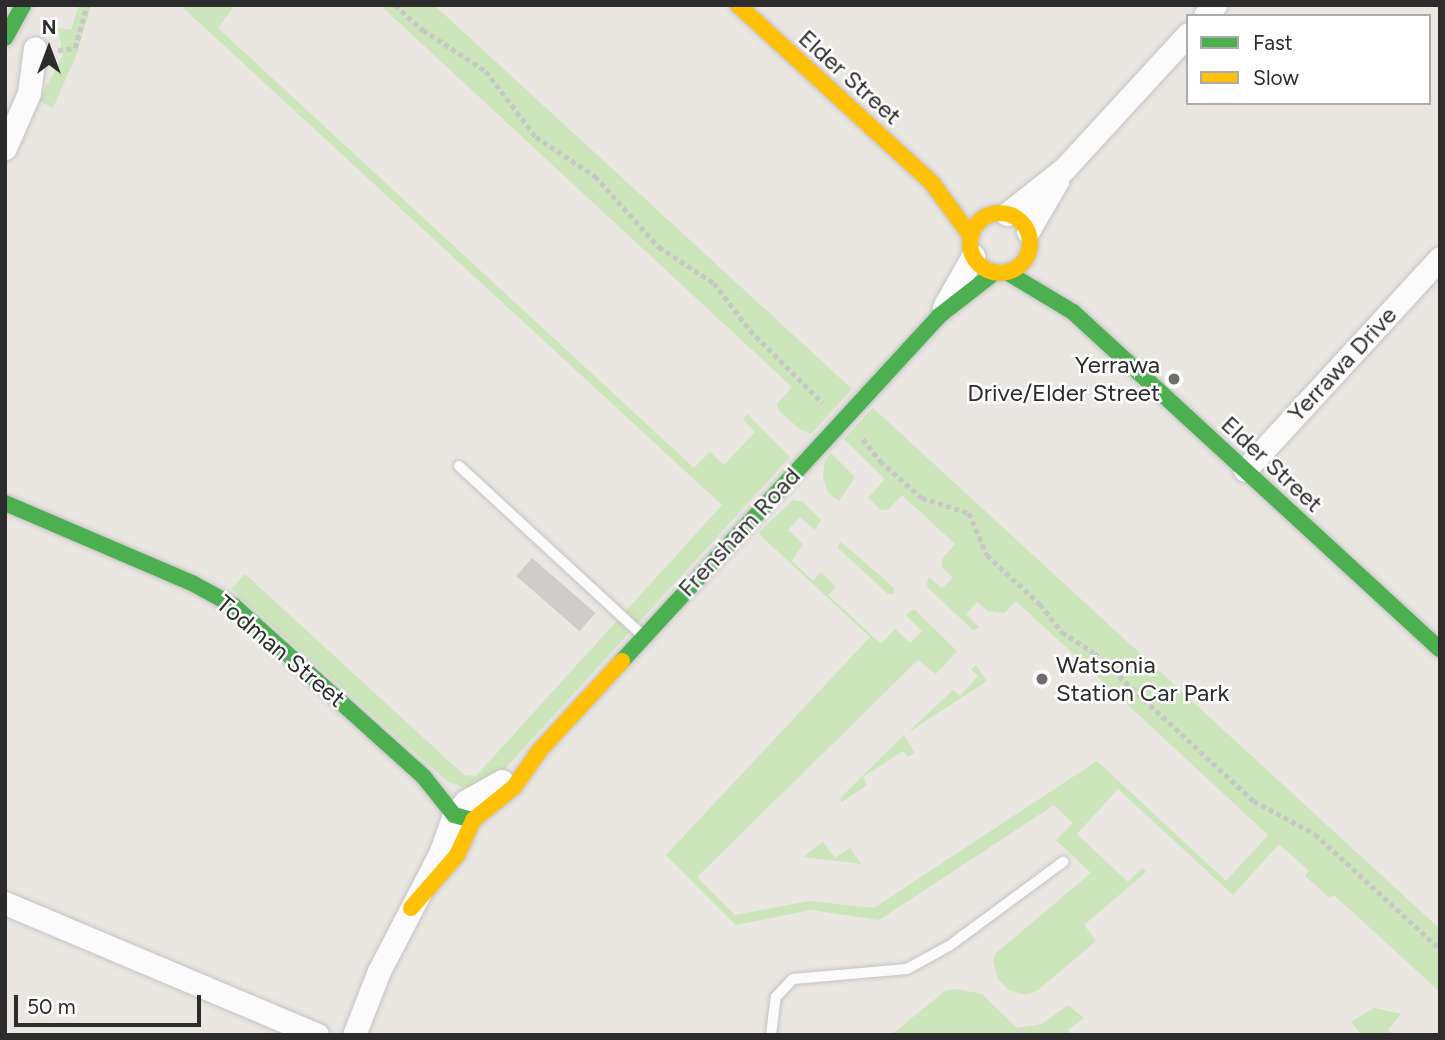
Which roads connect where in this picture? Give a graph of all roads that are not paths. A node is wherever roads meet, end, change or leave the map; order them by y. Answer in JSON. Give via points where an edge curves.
{"nodes":[{"id":1,"x":23,"y":5,"type":"edge"},
{"id":2,"x":738,"y":5,"type":"edge"},
{"id":3,"x":1186,"y":36,"type":"edge"},
{"id":4,"x":5,"y":38,"type":"edge"},
{"id":5,"x":35,"y":48,"type":"road end"},
{"id":6,"x":5,"y":148,"type":"edge"},
{"id":7,"x":1063,"y":169,"type":"junction"},
{"id":8,"x":932,"y":183,"type":"junction"},
{"id":9,"x":997,"y":215,"type":"junction"},
{"id":10,"x":1028,"y":241,"type":"junction"},
{"id":11,"x":972,"y":246,"type":"junction"},
{"id":12,"x":1440,"y":258,"type":"edge"},
{"id":13,"x":1001,"y":273,"type":"junction"},
{"id":14,"x":1073,"y":313,"type":"junction"},
{"id":15,"x":939,"y":316,"type":"junction"},
{"id":16,"x":459,"y":466,"type":"dead end"},
{"id":17,"x":1245,"y":470,"type":"junction"},
{"id":18,"x":5,"y":503,"type":"edge"},
{"id":19,"x":643,"y":636,"type":"junction"},
{"id":20,"x":1440,"y":649,"type":"edge"},
{"id":21,"x":540,"y":750,"type":"joint"},
{"id":22,"x":423,"y":776,"type":"joint"},
{"id":23,"x":464,"y":812,"type":"junction"},
{"id":24,"x":1063,"y":862,"type":"dead end"},
{"id":25,"x":5,"y":903,"type":"edge"},
{"id":26,"x":317,"y":1035,"type":"edge"},
{"id":27,"x":354,"y":1035,"type":"edge"},
{"id":28,"x":771,"y":1035,"type":"edge"}],
"edges":[{"from":1,"to":4,"type":"main road"},
{"from":2,"to":8,"type":"main road","name":"Elder Street"},
{"from":3,"to":7,"type":"street"},
{"from":5,"to":6,"type":"street","via":[[29,93]]},
{"from":7,"to":9,"type":"street"},
{"from":7,"to":10,"type":"street"},
{"from":8,"to":9,"type":"main road","name":"Elder Street"},
{"from":8,"to":11,"type":"main road","name":"Elder Street"},
{"from":9,"to":10,"type":"main road","name":"Elder Street"},
{"from":9,"to":11,"type":"main road"},
{"from":10,"to":13,"type":"main road","name":"Frensham Road","via":[[1025,261]]},
{"from":10,"to":14,"type":"main road","name":"Elder Street"},
{"from":11,"to":13,"type":"main road","name":"Elder Street"},
{"from":11,"to":15,"type":"street","name":"Frensham Road"},
{"from":12,"to":17,"type":"street","name":"Yerrawa Drive"},
{"from":13,"to":14,"type":"main road","name":"Elder Street"},
{"from":13,"to":15,"type":"main road","name":"Frensham Road"},
{"from":14,"to":17,"type":"main road","name":"Elder Street"},
{"from":15,"to":19,"type":"main road","name":"Frensham Road"},
{"from":16,"to":19,"type":"lane"},
{"from":17,"to":20,"type":"main road","name":"Elder Street"},
{"from":18,"to":22,"type":"main road","name":"Todman Street","via":[[192,583],[234,606]]},
{"from":19,"to":21,"type":"main road","name":"Frensham Road"},
{"from":21,"to":23,"type":"street","name":"Frensham Road"},
{"from":22,"to":23,"type":"street","name":"Todman Street"},
{"from":23,"to":27,"type":"street","via":[[379,971]]},
{"from":24,"to":28,"type":"lane","via":[[949,946],[908,969],[793,979],[776,997]]},
{"from":25,"to":26,"type":"street"}]}
